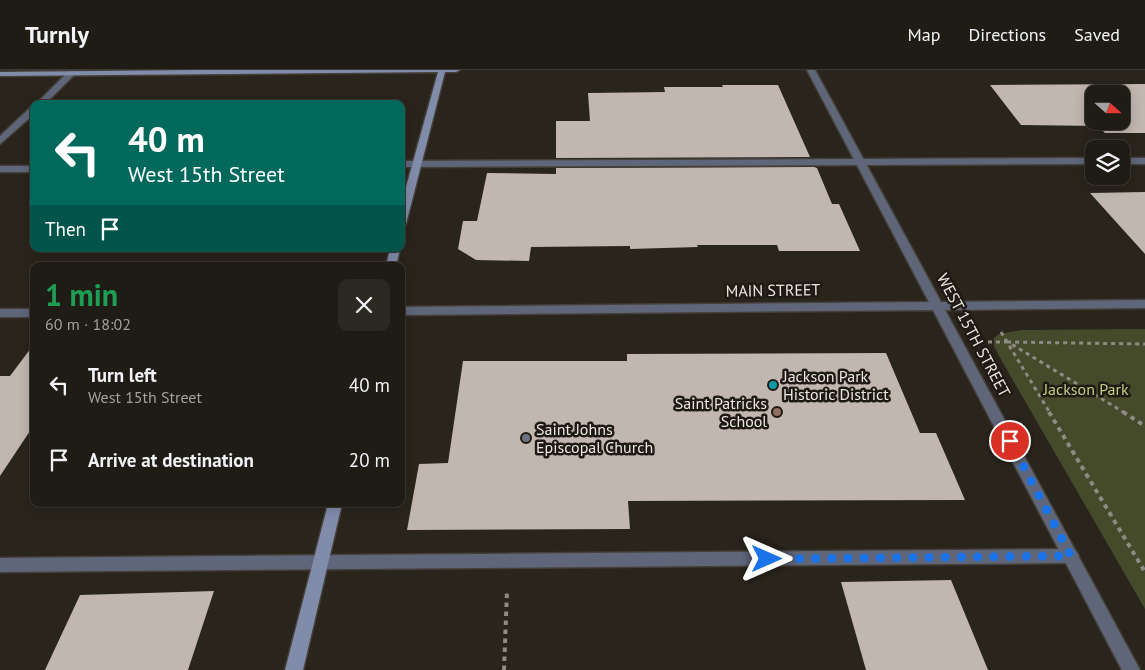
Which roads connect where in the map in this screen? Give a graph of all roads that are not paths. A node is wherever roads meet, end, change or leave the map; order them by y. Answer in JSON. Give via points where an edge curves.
{"nodes":[{"id":1,"x":442,"y":70,"type":"edge"},
{"id":2,"x":456,"y":70,"type":"edge"},
{"id":3,"x":811,"y":70,"type":"edge"},
{"id":4,"x":72,"y":73,"type":"junction"},
{"id":5,"x":0,"y":74,"type":"edge"},
{"id":6,"x":44,"y":100,"type":"edge"},
{"id":7,"x":30,"y":114,"type":"edge"},
{"id":8,"x":0,"y":142,"type":"edge"},
{"id":9,"x":1085,"y":161,"type":"edge"},
{"id":10,"x":1130,"y":161,"type":"edge"},
{"id":11,"x":1145,"y":161,"type":"edge"},
{"id":12,"x":861,"y":162,"type":"junction"},
{"id":13,"x":417,"y":163,"type":"junction"},
{"id":14,"x":405,"y":164,"type":"edge"},
{"id":15,"x":0,"y":169,"type":"edge"},
{"id":16,"x":30,"y":169,"type":"edge"},
{"id":17,"x":405,"y":209,"type":"edge"},
{"id":18,"x":1145,"y":304,"type":"edge"},
{"id":19,"x":938,"y":305,"type":"junction"},
{"id":20,"x":405,"y":311,"type":"edge"},
{"id":21,"x":0,"y":313,"type":"edge"},
{"id":22,"x":30,"y":313,"type":"edge"},
{"id":23,"x":334,"y":507,"type":"edge"},
{"id":24,"x":1071,"y":556,"type":"junction"},
{"id":25,"x":320,"y":562,"type":"junction"},
{"id":26,"x":0,"y":565,"type":"edge"},
{"id":27,"x":294,"y":670,"type":"edge"},
{"id":28,"x":1131,"y":670,"type":"edge"}],
"edges":[{"from":1,"to":2,"type":"main road"},
{"from":1,"to":4,"type":"main road"},
{"from":1,"to":13,"type":"main road"},
{"from":3,"to":12,"type":"street","name":"WEST 15TH STREET"},
{"from":4,"to":5,"type":"main road"},
{"from":4,"to":6,"type":"street"},
{"from":7,"to":8,"type":"street"},
{"from":9,"to":12,"type":"street"},
{"from":10,"to":11,"type":"street"},
{"from":12,"to":13,"type":"street"},
{"from":12,"to":19,"type":"street","name":"WEST 15TH STREET"},
{"from":13,"to":14,"type":"street"},
{"from":13,"to":17,"type":"main road"},
{"from":15,"to":16,"type":"street"},
{"from":18,"to":19,"type":"street","name":"MAIN STREET"},
{"from":19,"to":20,"type":"street","name":"MAIN STREET"},
{"from":19,"to":24,"type":"street","name":"WEST 15TH STREET"},
{"from":21,"to":22,"type":"street"},
{"from":23,"to":25,"type":"main road"},
{"from":24,"to":25,"type":"street"},
{"from":24,"to":28,"type":"street","name":"WEST 15TH STREET"},
{"from":25,"to":26,"type":"street"},
{"from":25,"to":27,"type":"main road"}]}
